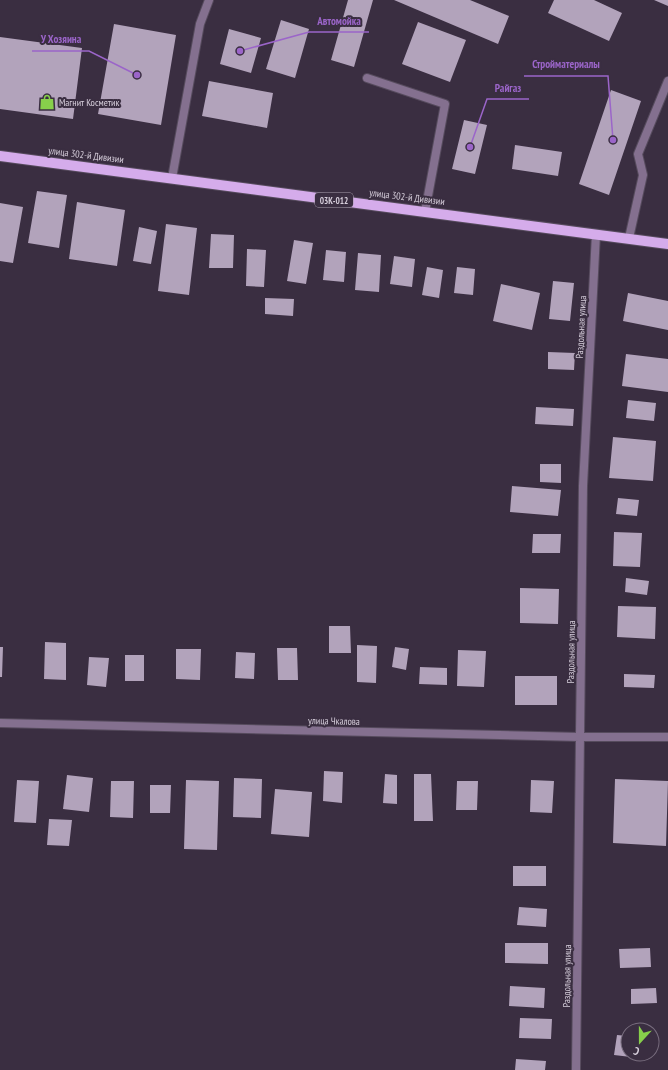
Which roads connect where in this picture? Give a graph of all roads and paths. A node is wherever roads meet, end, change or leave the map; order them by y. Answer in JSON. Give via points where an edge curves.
{"nodes":[{"id":1,"x":209,"y":0,"type":"edge"},
{"id":2,"x":368,"y":78,"type":"dead end"},
{"id":3,"x":668,"y":81,"type":"edge"},
{"id":4,"x":0,"y":156,"type":"edge"},
{"id":5,"x":172,"y":178,"type":"junction"},
{"id":6,"x":425,"y":212,"type":"junction"},
{"id":7,"x":596,"y":234,"type":"junction"},
{"id":8,"x":629,"y":238,"type":"junction"},
{"id":9,"x":668,"y":244,"type":"edge"},
{"id":10,"x":0,"y":723,"type":"edge"},
{"id":11,"x":580,"y":737,"type":"junction"},
{"id":12,"x":668,"y":737,"type":"edge"},
{"id":13,"x":576,"y":1070,"type":"edge"}],
"edges":[{"from":1,"to":5,"type":"street","via":[[200,24]]},
{"from":2,"to":6,"type":"street","via":[[445,104]]},
{"from":3,"to":8,"type":"street","via":[[638,154],[643,175]]},
{"from":4,"to":5,"type":"main road","name":"улица 302-й Дивизии","number":"03К-012"},
{"from":5,"to":6,"type":"main road","name":"улица 302-й Дивизии","number":"03К-012"},
{"from":6,"to":7,"type":"main road","name":"улица 302-й Дивизии","number":"03К-012"},
{"from":7,"to":8,"type":"main road","name":"улица 302-й Дивизии","number":"03К-012"},
{"from":7,"to":11,"type":"street","name":"Раздольная улица","via":[[583,486]]},
{"from":8,"to":9,"type":"main road","name":"улица 302-й Дивизии","number":"03К-012"},
{"from":10,"to":11,"type":"street","name":"улица Чкалова"},
{"from":11,"to":12,"type":"street","name":"улица Чкалова"},
{"from":11,"to":13,"type":"street","name":"Раздольная улица"}]}
